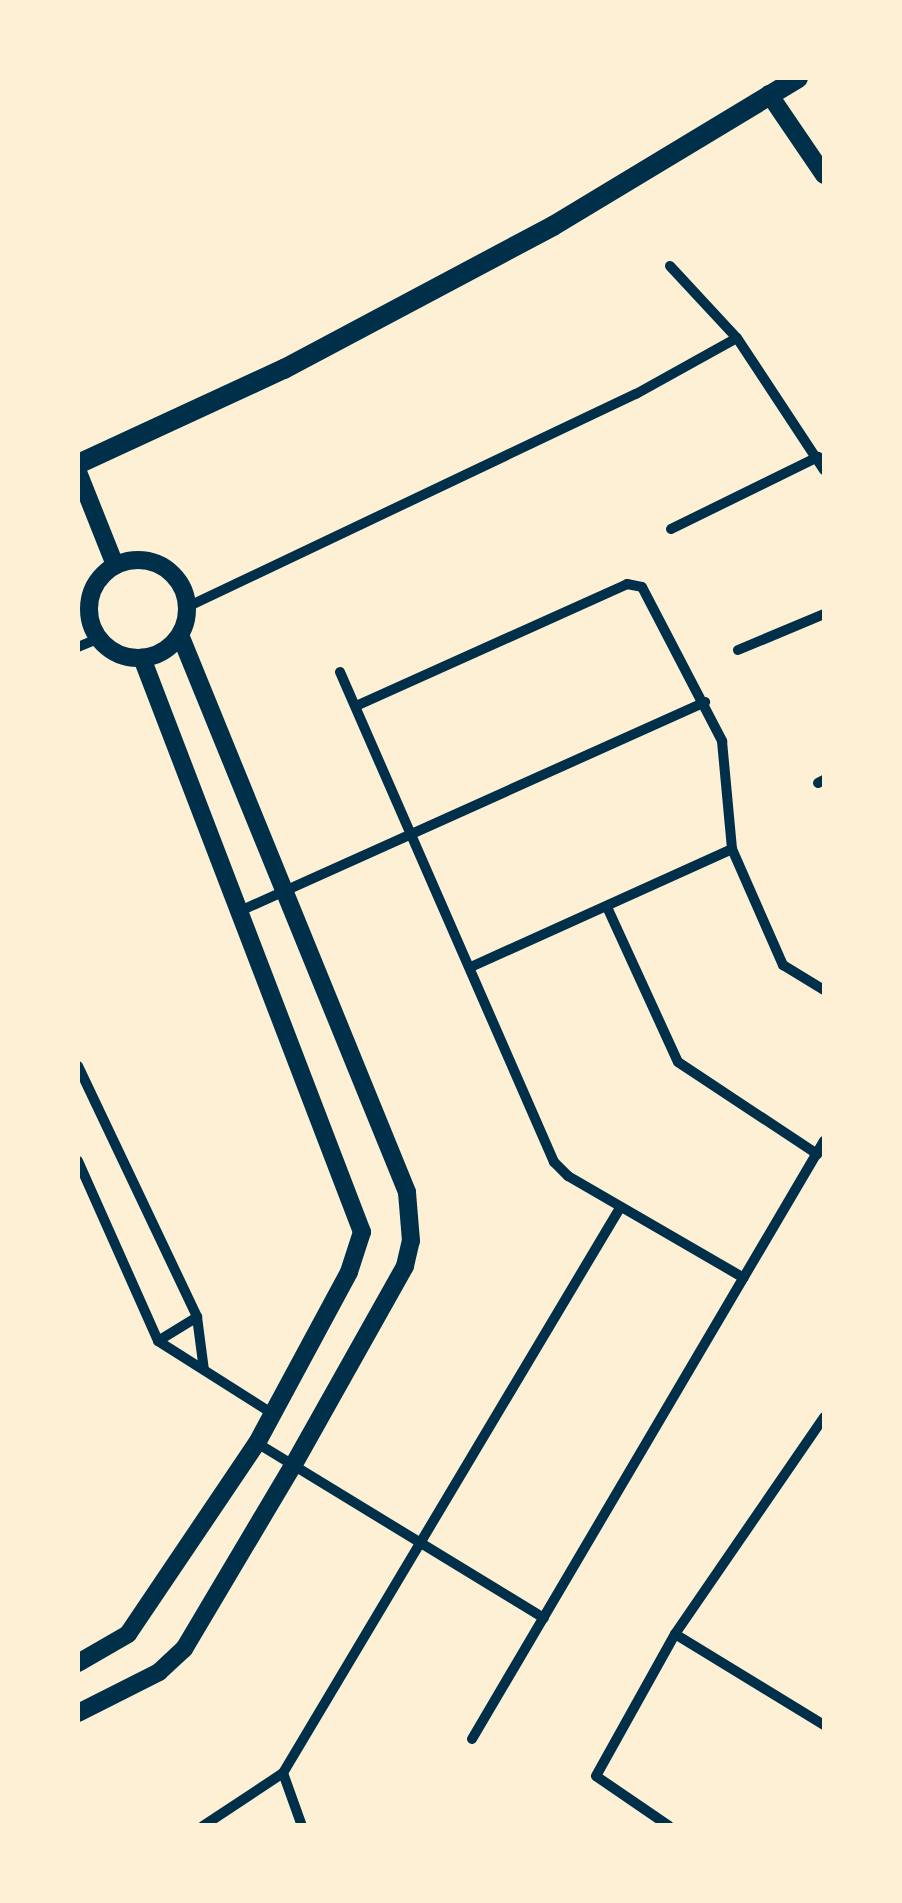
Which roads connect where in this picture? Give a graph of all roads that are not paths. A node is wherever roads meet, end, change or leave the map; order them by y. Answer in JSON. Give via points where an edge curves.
{"nodes":[{"id":1,"x":798,"y":78,"type":"edge"},
{"id":2,"x":769,"y":94,"type":"junction"},
{"id":3,"x":824,"y":175,"type":"edge"},
{"id":4,"x":670,"y":266,"type":"dead end"},
{"id":5,"x":738,"y":338,"type":"junction"},
{"id":6,"x":818,"y":457,"type":"junction"},
{"id":7,"x":78,"y":468,"type":"edge"},
{"id":8,"x":824,"y":470,"type":"edge"},
{"id":9,"x":672,"y":529,"type":"dead end"},
{"id":10,"x":115,"y":565,"type":"junction"},
{"id":11,"x":187,"y":607,"type":"junction"},
{"id":12,"x":824,"y":614,"type":"edge"},
{"id":13,"x":180,"y":635,"type":"junction"},
{"id":14,"x":97,"y":639,"type":"junction"},
{"id":15,"x":78,"y":647,"type":"edge"},
{"id":16,"x":738,"y":650,"type":"dead end"},
{"id":17,"x":142,"y":658,"type":"junction"},
{"id":18,"x":340,"y":672,"type":"dead end"},
{"id":19,"x":706,"y":702,"type":"junction"},
{"id":20,"x":356,"y":706,"type":"junction"},
{"id":21,"x":413,"y":834,"type":"junction"},
{"id":22,"x":732,"y":849,"type":"junction"},
{"id":23,"x":280,"y":893,"type":"junction"},
{"id":24,"x":607,"y":907,"type":"junction"},
{"id":25,"x":240,"y":912,"type":"junction"},
{"id":26,"x":473,"y":966,"type":"junction"},
{"id":27,"x":824,"y":990,"type":"edge"},
{"id":28,"x":78,"y":1066,"type":"edge"},
{"id":29,"x":824,"y":1141,"type":"edge"},
{"id":30,"x":817,"y":1154,"type":"junction"},
{"id":31,"x":78,"y":1160,"type":"edge"},
{"id":32,"x":620,"y":1208,"type":"junction"},
{"id":33,"x":744,"y":1278,"type":"junction"},
{"id":34,"x":196,"y":1317,"type":"junction"},
{"id":35,"x":158,"y":1341,"type":"junction"},
{"id":36,"x":204,"y":1370,"type":"junction"},
{"id":37,"x":274,"y":1414,"type":"junction"},
{"id":38,"x":824,"y":1417,"type":"edge"},
{"id":39,"x":257,"y":1442,"type":"junction"},
{"id":40,"x":294,"y":1464,"type":"junction"},
{"id":41,"x":420,"y":1544,"type":"junction"},
{"id":42,"x":544,"y":1618,"type":"junction"},
{"id":43,"x":675,"y":1634,"type":"junction"},
{"id":44,"x":78,"y":1664,"type":"edge"},
{"id":45,"x":78,"y":1713,"type":"edge"},
{"id":46,"x":824,"y":1725,"type":"edge"},
{"id":47,"x":472,"y":1739,"type":"dead end"},
{"id":48,"x":283,"y":1774,"type":"junction"},
{"id":49,"x":202,"y":1826,"type":"edge"},
{"id":50,"x":302,"y":1826,"type":"edge"},
{"id":51,"x":669,"y":1826,"type":"edge"}],
"edges":[{"from":1,"to":2,"type":"main road"},
{"from":2,"to":3,"type":"street"},
{"from":2,"to":7,"type":"main road","via":[[536,235],[284,369]]},
{"from":4,"to":5,"type":"street"},
{"from":5,"to":6,"type":"street"},
{"from":5,"to":11,"type":"street","via":[[636,394]]},
{"from":6,"to":8,"type":"street"},
{"from":6,"to":9,"type":"street"},
{"from":7,"to":10,"type":"street"},
{"from":10,"to":11,"type":"street","via":[[134,560],[171,572]]},
{"from":10,"to":14,"type":"street","via":[[89,598]]},
{"from":11,"to":13,"type":"street"},
{"from":12,"to":16,"type":"street"},
{"from":13,"to":17,"type":"street","via":[[164,651]]},
{"from":13,"to":23,"type":"street"},
{"from":14,"to":15,"type":"street"},
{"from":14,"to":17,"type":"street","via":[[117,654]]},
{"from":17,"to":25,"type":"street"},
{"from":18,"to":20,"type":"street"},
{"from":19,"to":20,"type":"street","via":[[648,594],[626,584]]},
{"from":19,"to":21,"type":"street"},
{"from":19,"to":22,"type":"street","via":[[722,741]]},
{"from":20,"to":21,"type":"street"},
{"from":21,"to":23,"type":"street"},
{"from":21,"to":26,"type":"street"},
{"from":22,"to":24,"type":"street"},
{"from":22,"to":27,"type":"street","via":[[782,965]]},
{"from":23,"to":25,"type":"street"},
{"from":23,"to":40,"type":"street","via":[[408,1192],[412,1222],[404,1266]]},
{"from":24,"to":26,"type":"street"},
{"from":24,"to":30,"type":"street","via":[[678,1062]]},
{"from":25,"to":37,"type":"street","via":[[362,1232],[360,1249]]},
{"from":26,"to":32,"type":"street","via":[[554,1162]]},
{"from":28,"to":34,"type":"street"},
{"from":29,"to":30,"type":"street"},
{"from":30,"to":33,"type":"street"},
{"from":31,"to":35,"type":"street"},
{"from":32,"to":33,"type":"street"},
{"from":32,"to":41,"type":"street"},
{"from":33,"to":42,"type":"street"},
{"from":34,"to":35,"type":"street"},
{"from":34,"to":36,"type":"street"},
{"from":35,"to":36,"type":"street"},
{"from":36,"to":37,"type":"street"},
{"from":37,"to":39,"type":"street"},
{"from":38,"to":43,"type":"street"},
{"from":39,"to":40,"type":"street"},
{"from":39,"to":44,"type":"street","via":[[128,1634]]},
{"from":40,"to":41,"type":"street"},
{"from":40,"to":45,"type":"street","via":[[184,1648],[146,1680]]},
{"from":41,"to":42,"type":"street"},
{"from":41,"to":48,"type":"street"},
{"from":42,"to":47,"type":"street"},
{"from":43,"to":46,"type":"street"},
{"from":43,"to":51,"type":"street","via":[[596,1776]]},
{"from":48,"to":49,"type":"street"},
{"from":48,"to":50,"type":"street"}]}
